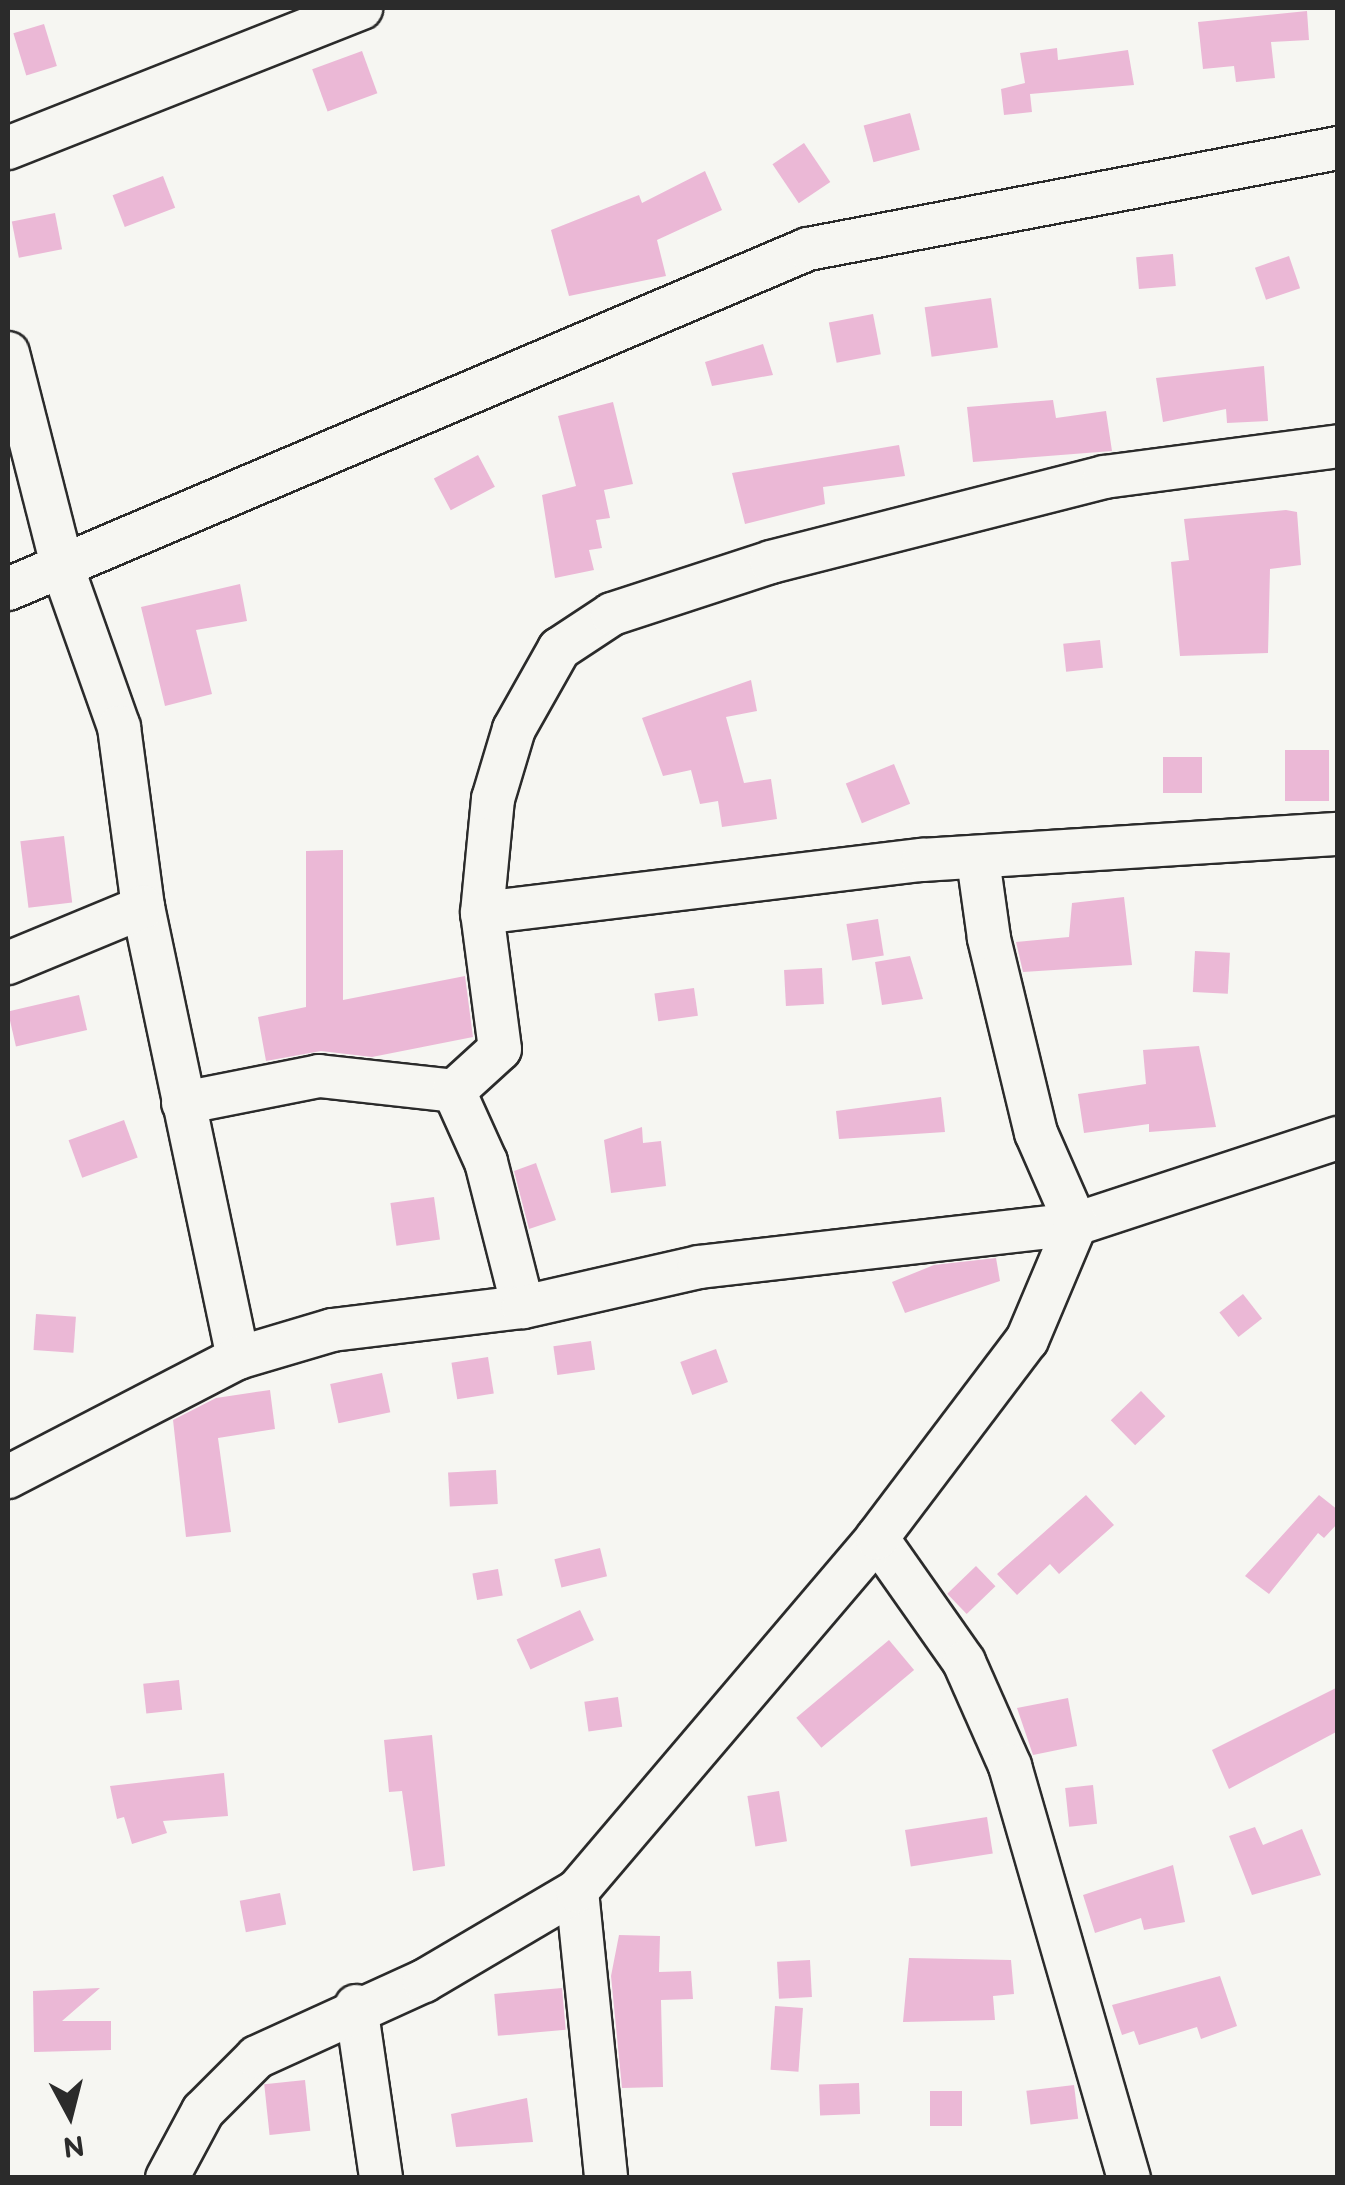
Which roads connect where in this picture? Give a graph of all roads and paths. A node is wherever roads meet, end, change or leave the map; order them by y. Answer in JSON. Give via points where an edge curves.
{"nodes":[{"id":1,"x":361,"y":8,"type":"edge"},
{"id":2,"x":8,"y":148,"type":"edge"},
{"id":3,"x":1338,"y":148,"type":"edge"},
{"id":4,"x":8,"y":353,"type":"edge"},
{"id":5,"x":1338,"y":446,"type":"edge"},
{"id":6,"x":62,"y":568,"type":"junction"},
{"id":7,"x":8,"y":589,"type":"edge"},
{"id":8,"x":1338,"y":834,"type":"edge"},
{"id":9,"x":978,"y":860,"type":"junction"},
{"id":10,"x":143,"y":907,"type":"junction"},
{"id":11,"x":482,"y":913,"type":"junction"},
{"id":12,"x":8,"y":962,"type":"edge"},
{"id":13,"x":454,"y":1090,"type":"junction"},
{"id":14,"x":183,"y":1103,"type":"junction"},
{"id":15,"x":1338,"y":1138,"type":"edge"},
{"id":16,"x":1076,"y":1224,"type":"junction"},
{"id":17,"x":523,"y":1306,"type":"junction"},
{"id":18,"x":238,"y":1358,"type":"junction"},
{"id":19,"x":8,"y":1477,"type":"edge"},
{"id":20,"x":877,"y":1538,"type":"junction"},
{"id":21,"x":577,"y":1891,"type":"junction"},
{"id":22,"x":356,"y":2006,"type":"junction"},
{"id":23,"x":167,"y":2178,"type":"edge"},
{"id":24,"x":381,"y":2178,"type":"edge"},
{"id":25,"x":606,"y":2178,"type":"edge"},
{"id":26,"x":1128,"y":2178,"type":"edge"}],
"edges":[{"from":1,"to":2,"type":"street"},
{"from":3,"to":6,"type":"street","via":[[808,249],[618,324],[360,444]]},
{"from":4,"to":6,"type":"street"},
{"from":5,"to":11,"type":"street","via":[[1104,477],[771,562],[612,614],[558,650],[514,729],[493,799]]},
{"from":6,"to":7,"type":"street"},
{"from":6,"to":10,"type":"street","via":[[120,727]]},
{"from":8,"to":9,"type":"street","via":[[1118,842]]},
{"from":9,"to":11,"type":"street"},
{"from":9,"to":16,"type":"street","via":[[989,938],[1036,1132]]},
{"from":10,"to":12,"type":"street"},
{"from":10,"to":14,"type":"street"},
{"from":11,"to":13,"type":"street","via":[[500,1049]]},
{"from":13,"to":14,"type":"street","via":[[319,1076]]},
{"from":13,"to":17,"type":"street","via":[[486,1162]]},
{"from":14,"to":18,"type":"street"},
{"from":15,"to":16,"type":"street"},
{"from":16,"to":17,"type":"street","via":[[700,1267]]},
{"from":16,"to":20,"type":"street","via":[[1027,1340]]},
{"from":17,"to":18,"type":"street","via":[[332,1330]]},
{"from":18,"to":19,"type":"street"},
{"from":20,"to":21,"type":"street"},
{"from":20,"to":26,"type":"street","via":[[964,1662],[1010,1766]]},
{"from":21,"to":22,"type":"street","via":[[424,1981]]},
{"from":21,"to":25,"type":"street"},
{"from":22,"to":23,"type":"street","via":[[257,2057],[204,2111]]},
{"from":22,"to":24,"type":"street"}]}
